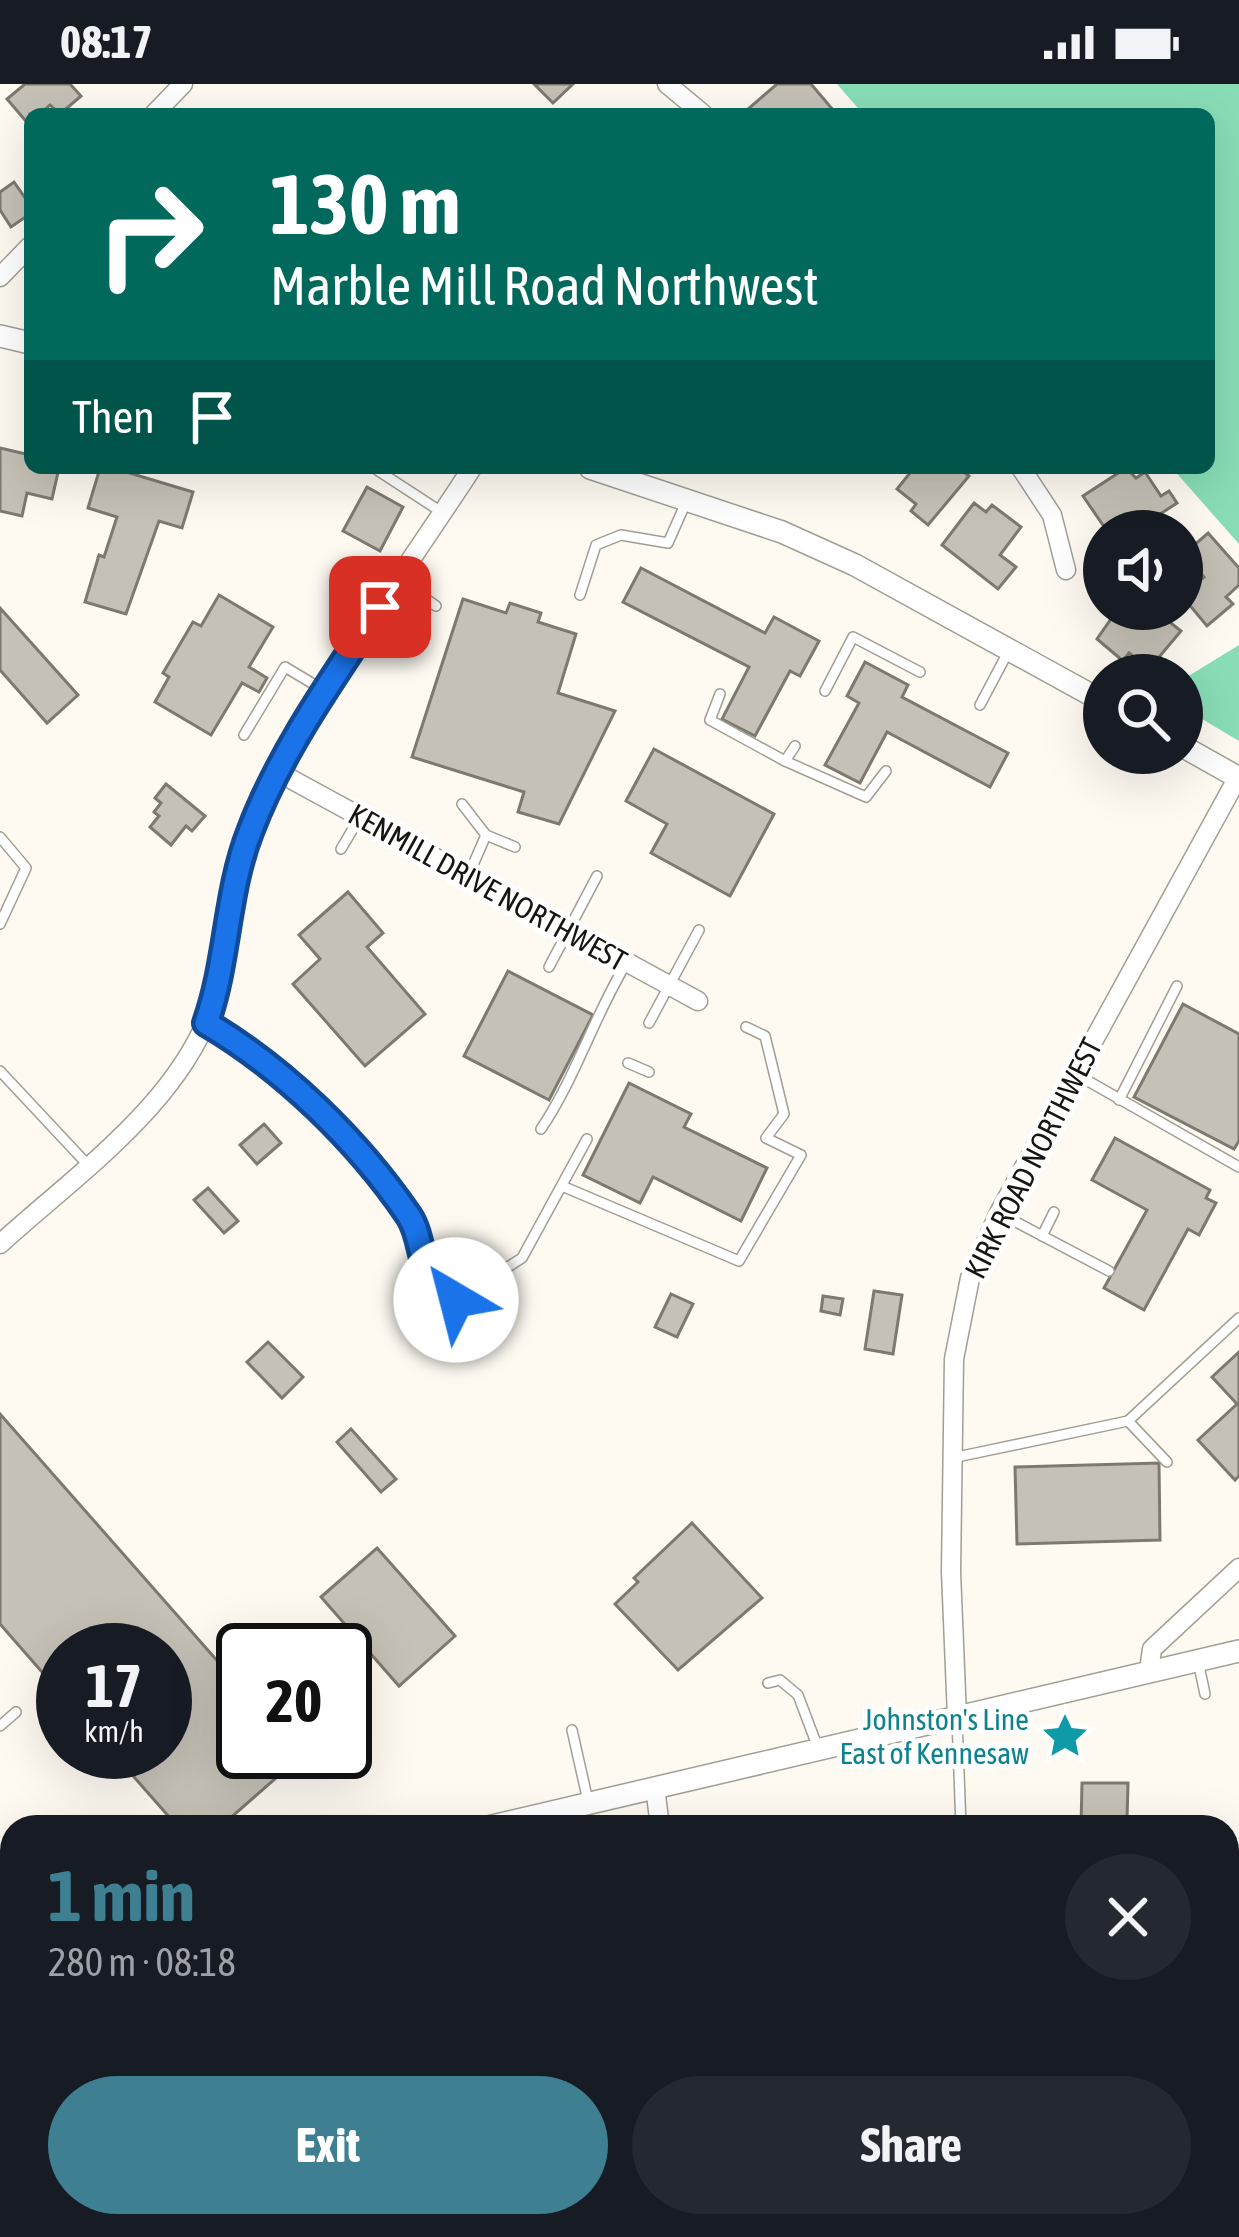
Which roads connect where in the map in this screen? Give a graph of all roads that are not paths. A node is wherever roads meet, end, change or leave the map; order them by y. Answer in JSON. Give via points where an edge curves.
{"nodes":[{"id":1,"x":183,"y":84,"type":"edge"},
{"id":2,"x":667,"y":84,"type":"edge"},
{"id":3,"x":160,"y":108,"type":"edge"},
{"id":4,"x":696,"y":108,"type":"edge"},
{"id":5,"x":24,"y":252,"type":"edge"},
{"id":6,"x":0,"y":278,"type":"edge"},
{"id":7,"x":383,"y":474,"type":"edge"},
{"id":8,"x":468,"y":474,"type":"edge"},
{"id":9,"x":608,"y":474,"type":"edge"},
{"id":10,"x":1025,"y":474,"type":"edge"},
{"id":11,"x":687,"y":500,"type":"junction"},
{"id":12,"x":442,"y":513,"type":"junction"},
{"id":13,"x":1066,"y":570,"type":"dead end"},
{"id":14,"x":398,"y":579,"type":"junction"},
{"id":15,"x":580,"y":595,"type":"dead end"},
{"id":16,"x":436,"y":606,"type":"dead end"},
{"id":17,"x":1010,"y":650,"type":"junction"},
{"id":18,"x":920,"y":672,"type":"dead end"},
{"id":19,"x":1083,"y":690,"type":"edge"},
{"id":20,"x":825,"y":691,"type":"dead end"},
{"id":21,"x":326,"y":692,"type":"junction"},
{"id":22,"x":719,"y":694,"type":"dead end"},
{"id":23,"x":980,"y":705,"type":"dead end"},
{"id":24,"x":244,"y":735,"type":"dead end"},
{"id":25,"x":795,"y":746,"type":"dead end"},
{"id":26,"x":1203,"y":758,"type":"edge"},
{"id":27,"x":785,"y":761,"type":"junction"},
{"id":28,"x":886,"y":771,"type":"dead end"},
{"id":29,"x":278,"y":772,"type":"junction"},
{"id":30,"x":1238,"y":777,"type":"edge"},
{"id":31,"x":462,"y":804,"type":"dead end"},
{"id":32,"x":360,"y":817,"type":"junction"},
{"id":33,"x":487,"y":835,"type":"junction"},
{"id":34,"x":0,"y":837,"type":"edge"},
{"id":35,"x":515,"y":848,"type":"dead end"},
{"id":36,"x":341,"y":849,"type":"dead end"},
{"id":37,"x":468,"y":876,"type":"junction"},
{"id":38,"x":597,"y":876,"type":"dead end"},
{"id":39,"x":0,"y":924,"type":"edge"},
{"id":40,"x":568,"y":930,"type":"junction"},
{"id":41,"x":699,"y":930,"type":"dead end"},
{"id":42,"x":627,"y":962,"type":"junction"},
{"id":43,"x":549,"y":967,"type":"dead end"},
{"id":44,"x":669,"y":985,"type":"junction"},
{"id":45,"x":1178,"y":986,"type":"dead end"},
{"id":46,"x":698,"y":1001,"type":"dead end"},
{"id":47,"x":206,"y":1023,"type":"junction"},
{"id":48,"x":649,"y":1023,"type":"dead end"},
{"id":49,"x":746,"y":1027,"type":"dead end"},
{"id":50,"x":628,"y":1063,"type":"dead end"},
{"id":51,"x":0,"y":1071,"type":"edge"},
{"id":52,"x":649,"y":1072,"type":"dead end"},
{"id":53,"x":1074,"y":1073,"type":"junction"},
{"id":54,"x":1118,"y":1100,"type":"junction"},
{"id":55,"x":541,"y":1129,"type":"dead end"},
{"id":56,"x":587,"y":1139,"type":"dead end"},
{"id":57,"x":88,"y":1164,"type":"junction"},
{"id":58,"x":1239,"y":1167,"type":"edge"},
{"id":59,"x":562,"y":1186,"type":"junction"},
{"id":60,"x":1054,"y":1212,"type":"dead end"},
{"id":61,"x":999,"y":1213,"type":"junction"},
{"id":62,"x":1042,"y":1236,"type":"junction"},
{"id":63,"x":0,"y":1244,"type":"edge"},
{"id":64,"x":1109,"y":1271,"type":"dead end"},
{"id":65,"x":1239,"y":1318,"type":"edge"},
{"id":66,"x":1128,"y":1420,"type":"junction"},
{"id":67,"x":952,"y":1458,"type":"junction"},
{"id":68,"x":1167,"y":1462,"type":"dead end"},
{"id":69,"x":1239,"y":1568,"type":"edge"},
{"id":70,"x":1239,"y":1651,"type":"edge"},
{"id":71,"x":1198,"y":1661,"type":"junction"},
{"id":72,"x":1150,"y":1671,"type":"junction"},
{"id":73,"x":768,"y":1683,"type":"dead end"},
{"id":74,"x":1205,"y":1694,"type":"dead end"},
{"id":75,"x":16,"y":1712,"type":"dead end"},
{"id":76,"x":957,"y":1717,"type":"junction"},
{"id":77,"x":0,"y":1726,"type":"edge"},
{"id":78,"x":572,"y":1730,"type":"dead end"},
{"id":79,"x":818,"y":1748,"type":"junction"},
{"id":80,"x":655,"y":1787,"type":"junction"},
{"id":81,"x":588,"y":1803,"type":"junction"},
{"id":82,"x":538,"y":1815,"type":"edge"},
{"id":83,"x":658,"y":1815,"type":"edge"},
{"id":84,"x":961,"y":1815,"type":"edge"}],
"edges":[{"from":1,"to":3,"type":"street"},
{"from":2,"to":4,"type":"street"},
{"from":5,"to":6,"type":"street"},
{"from":7,"to":12,"type":"lane"},
{"from":8,"to":12,"type":"street"},
{"from":9,"to":11,"type":"street"},
{"from":10,"to":13,"type":"street","via":[[1052,514]]},
{"from":11,"to":15,"type":"lane","via":[[668,543],[621,535],[596,545]]},
{"from":11,"to":17,"type":"street","via":[[782,532]]},
{"from":12,"to":14,"type":"street"},
{"from":14,"to":16,"type":"lane"},
{"from":14,"to":21,"type":"street"},
{"from":17,"to":19,"type":"street"},
{"from":17,"to":23,"type":"lane"},
{"from":18,"to":20,"type":"lane","via":[[853,637]]},
{"from":21,"to":24,"type":"lane","via":[[285,667]]},
{"from":21,"to":29,"type":"street"},
{"from":22,"to":27,"type":"lane","via":[[710,720]]},
{"from":25,"to":27,"type":"lane"},
{"from":26,"to":30,"type":"street"},
{"from":27,"to":28,"type":"lane","via":[[866,797]]},
{"from":29,"to":32,"type":"street","name":"KENMILL DRIVE NORTHWEST"},
{"from":29,"to":47,"type":"street","via":[[249,834]]},
{"from":30,"to":53,"type":"street","name":"KIRK ROAD NORTHWEST"},
{"from":31,"to":33,"type":"lane"},
{"from":32,"to":36,"type":"lane"},
{"from":32,"to":37,"type":"street","name":"KENMILL DRIVE NORTHWEST"},
{"from":33,"to":35,"type":"lane"},
{"from":33,"to":37,"type":"lane"},
{"from":34,"to":39,"type":"lane","via":[[26,868]]},
{"from":37,"to":40,"type":"street","name":"KENMILL DRIVE NORTHWEST"},
{"from":38,"to":40,"type":"lane"},
{"from":40,"to":42,"type":"street","name":"KENMILL DRIVE NORTHWEST"},
{"from":40,"to":43,"type":"lane"},
{"from":41,"to":44,"type":"lane"},
{"from":42,"to":44,"type":"street","name":"KENMILL DRIVE NORTHWEST"},
{"from":42,"to":55,"type":"lane"},
{"from":44,"to":46,"type":"street","name":"KENMILL DRIVE NORTHWEST"},
{"from":44,"to":48,"type":"lane"},
{"from":45,"to":54,"type":"lane"},
{"from":47,"to":57,"type":"street","via":[[162,1094]]},
{"from":47,"to":59,"type":"lane","via":[[250,1049],[398,1200],[443,1297],[456,1300],[522,1258]]},
{"from":49,"to":59,"type":"lane","via":[[765,1036],[784,1114],[766,1138],[801,1155],[739,1261]]},
{"from":50,"to":52,"type":"lane"},
{"from":51,"to":57,"type":"lane"},
{"from":53,"to":54,"type":"lane"},
{"from":53,"to":61,"type":"street","name":"KIRK ROAD NORTHWEST"},
{"from":54,"to":58,"type":"lane"},
{"from":56,"to":59,"type":"lane"},
{"from":57,"to":63,"type":"street"},
{"from":60,"to":62,"type":"lane"},
{"from":61,"to":62,"type":"lane"},
{"from":61,"to":67,"type":"street","name":"KIRK ROAD NORTHWEST","via":[[959,1321]]},
{"from":62,"to":64,"type":"lane"},
{"from":65,"to":66,"type":"lane"},
{"from":66,"to":67,"type":"lane"},
{"from":66,"to":68,"type":"lane"},
{"from":67,"to":76,"type":"street","name":"KIRK ROAD NORTHWEST"},
{"from":69,"to":72,"type":"street","via":[[1152,1649]]},
{"from":70,"to":71,"type":"street"},
{"from":71,"to":72,"type":"street"},
{"from":71,"to":74,"type":"lane"},
{"from":72,"to":76,"type":"street"},
{"from":73,"to":79,"type":"lane","via":[[780,1680],[798,1695]]},
{"from":75,"to":77,"type":"lane"},
{"from":76,"to":79,"type":"street"},
{"from":76,"to":84,"type":"lane"},
{"from":78,"to":81,"type":"lane"},
{"from":79,"to":80,"type":"street"},
{"from":80,"to":81,"type":"street"},
{"from":80,"to":83,"type":"street"},
{"from":81,"to":82,"type":"street"}]}
